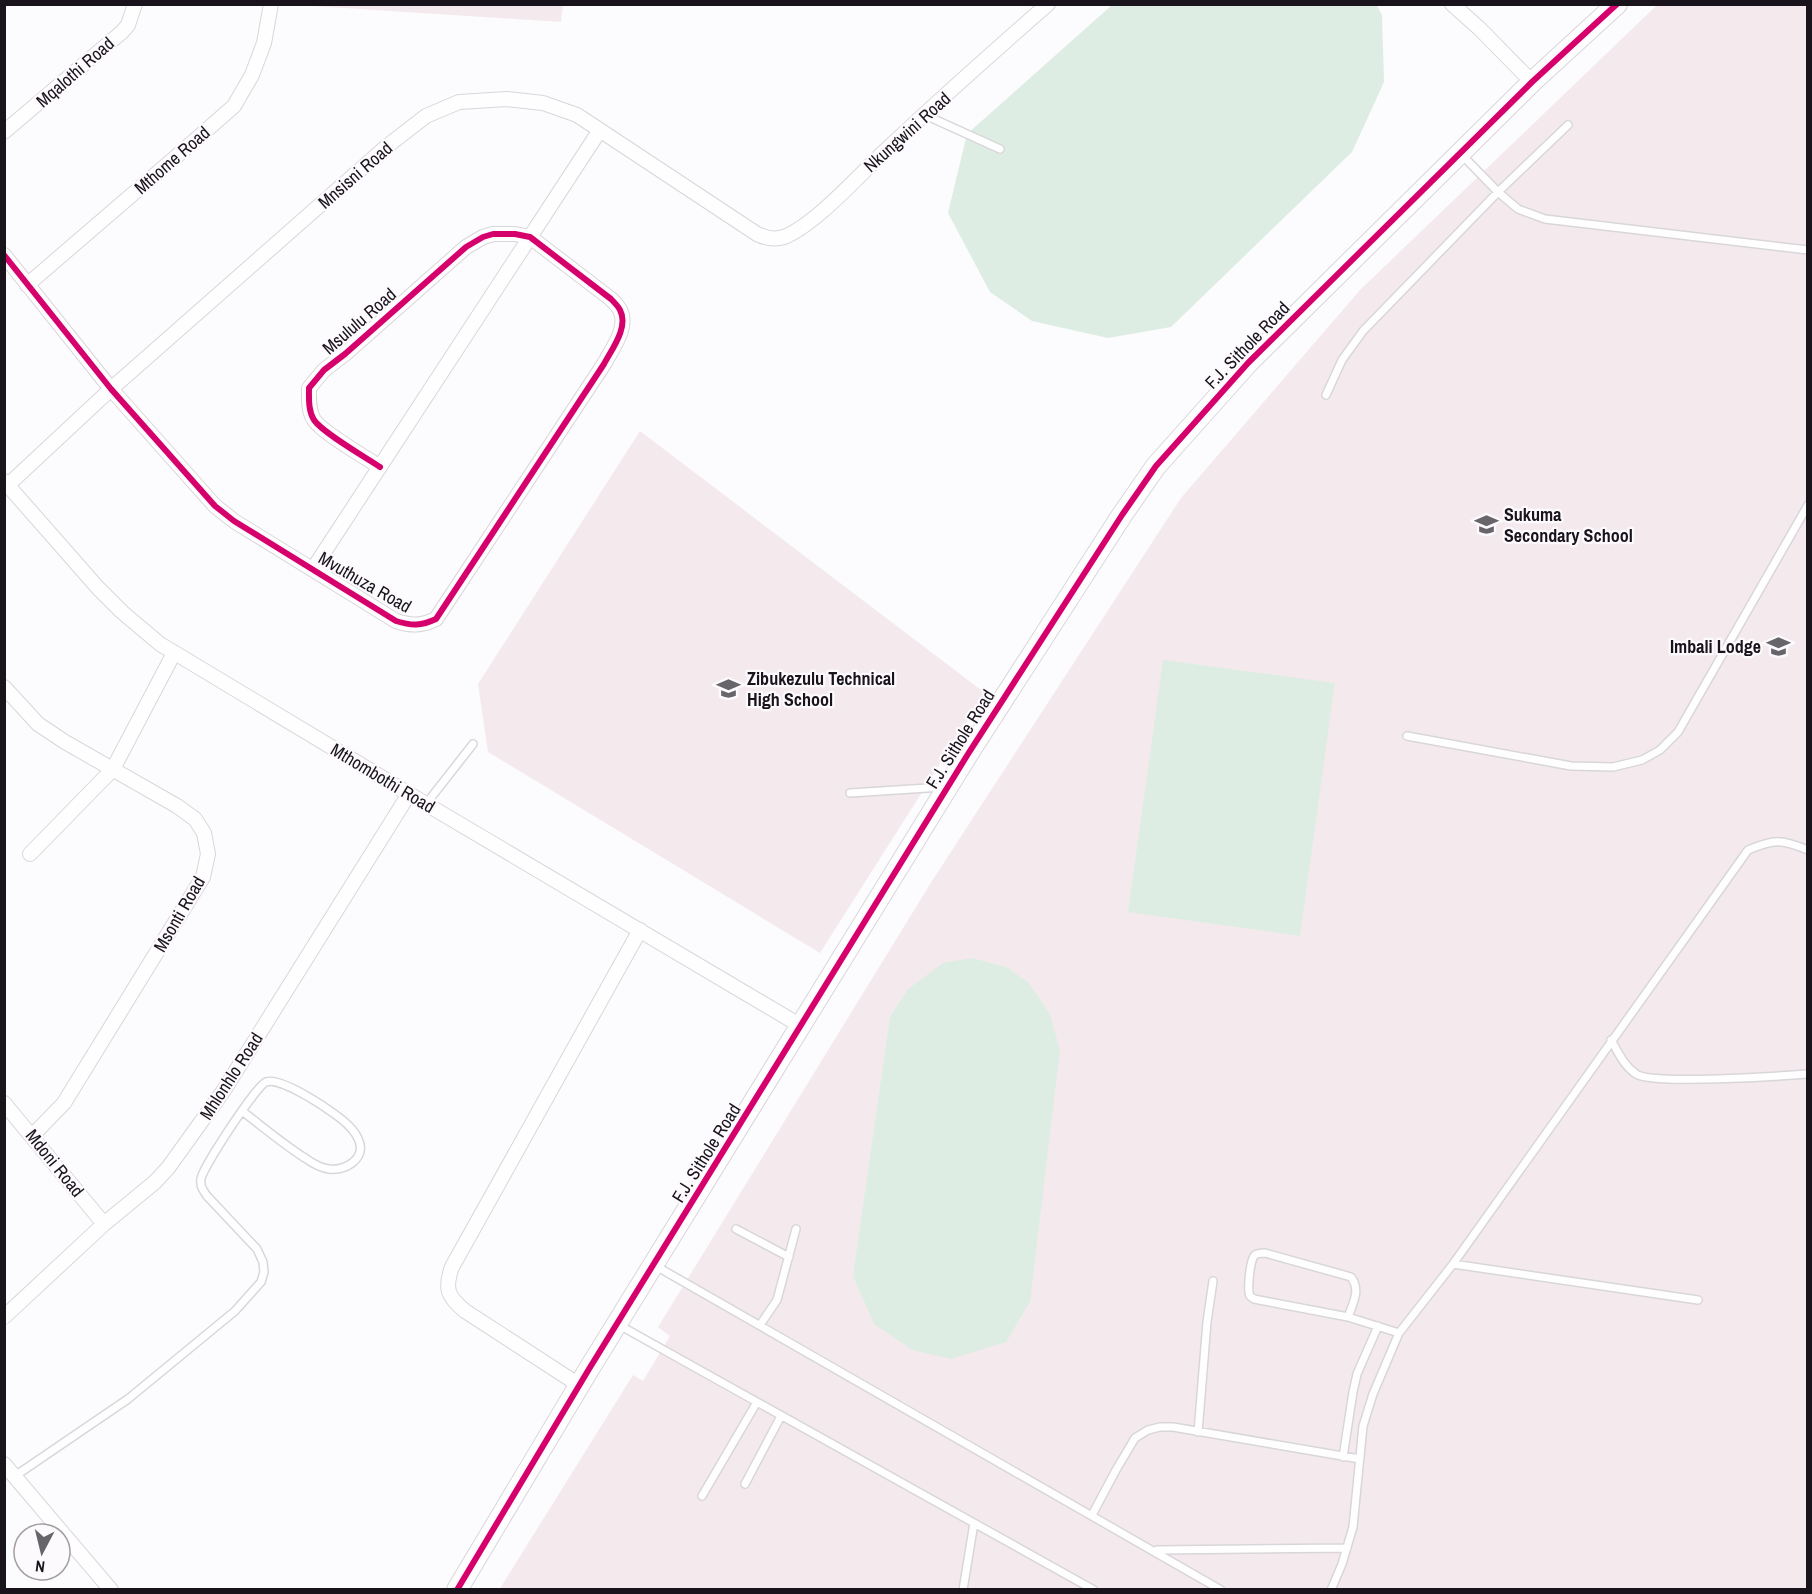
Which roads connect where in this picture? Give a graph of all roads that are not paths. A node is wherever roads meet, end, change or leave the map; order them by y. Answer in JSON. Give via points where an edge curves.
{"nodes":[{"id":1,"x":135,"y":4,"type":"edge"},
{"id":2,"x":271,"y":4,"type":"edge"},
{"id":3,"x":1048,"y":4,"type":"edge"},
{"id":4,"x":1452,"y":4,"type":"edge"},
{"id":5,"x":1617,"y":4,"type":"edge"},
{"id":6,"x":1532,"y":82,"type":"junction"},
{"id":7,"x":925,"y":115,"type":"junction"},
{"id":8,"x":1568,"y":125,"type":"dead end"},
{"id":9,"x":600,"y":130,"type":"junction"},
{"id":10,"x":4,"y":132,"type":"edge"},
{"id":11,"x":1000,"y":149,"type":"dead end"},
{"id":12,"x":1461,"y":153,"type":"junction"},
{"id":13,"x":1498,"y":192,"type":"junction"},
{"id":14,"x":757,"y":234,"type":"joint"},
{"id":15,"x":530,"y":237,"type":"junction"},
{"id":16,"x":1808,"y":250,"type":"edge"},
{"id":17,"x":4,"y":255,"type":"edge"},
{"id":18,"x":27,"y":285,"type":"junction"},
{"id":19,"x":111,"y":389,"type":"junction"},
{"id":20,"x":1326,"y":395,"type":"dead end"},
{"id":21,"x":380,"y":467,"type":"junction"},
{"id":22,"x":6,"y":483,"type":"edge"},
{"id":23,"x":1808,"y":505,"type":"edge"},
{"id":24,"x":313,"y":569,"type":"junction"},
{"id":25,"x":174,"y":652,"type":"junction"},
{"id":26,"x":4,"y":687,"type":"edge"},
{"id":27,"x":1407,"y":736,"type":"dead end"},
{"id":28,"x":473,"y":744,"type":"dead end"},
{"id":29,"x":113,"y":769,"type":"junction"},
{"id":30,"x":948,"y":787,"type":"junction"},
{"id":31,"x":409,"y":794,"type":"junction"},
{"id":32,"x":850,"y":794,"type":"dead end"},
{"id":33,"x":426,"y":804,"type":"junction"},
{"id":34,"x":1808,"y":850,"type":"edge"},
{"id":35,"x":30,"y":854,"type":"dead end"},
{"id":36,"x":640,"y":930,"type":"junction"},
{"id":37,"x":801,"y":1026,"type":"junction"},
{"id":38,"x":1611,"y":1040,"type":"junction"},
{"id":39,"x":1808,"y":1074,"type":"edge"},
{"id":40,"x":4,"y":1103,"type":"edge"},
{"id":41,"x":242,"y":1111,"type":"junction"},
{"id":42,"x":33,"y":1135,"type":"junction"},
{"id":43,"x":104,"y":1224,"type":"junction"},
{"id":44,"x":736,"y":1229,"type":"dead end"},
{"id":45,"x":796,"y":1229,"type":"dead end"},
{"id":46,"x":789,"y":1257,"type":"junction"},
{"id":47,"x":1453,"y":1264,"type":"junction"},
{"id":48,"x":654,"y":1265,"type":"junction"},
{"id":49,"x":1213,"y":1281,"type":"dead end"},
{"id":50,"x":1698,"y":1300,"type":"dead end"},
{"id":51,"x":4,"y":1317,"type":"edge"},
{"id":52,"x":1348,"y":1317,"type":"junction"},
{"id":53,"x":617,"y":1324,"type":"junction"},
{"id":54,"x":760,"y":1325,"type":"junction"},
{"id":55,"x":1378,"y":1326,"type":"junction"},
{"id":56,"x":1399,"y":1334,"type":"junction"},
{"id":57,"x":579,"y":1385,"type":"junction"},
{"id":58,"x":757,"y":1402,"type":"junction"},
{"id":59,"x":782,"y":1416,"type":"junction"},
{"id":60,"x":1198,"y":1432,"type":"junction"},
{"id":61,"x":1343,"y":1457,"type":"junction"},
{"id":62,"x":1360,"y":1460,"type":"junction"},
{"id":63,"x":4,"y":1464,"type":"edge"},
{"id":64,"x":15,"y":1476,"type":"junction"},
{"id":65,"x":745,"y":1484,"type":"dead end"},
{"id":66,"x":702,"y":1496,"type":"dead end"},
{"id":67,"x":1092,"y":1515,"type":"junction"},
{"id":68,"x":974,"y":1523,"type":"junction"},
{"id":69,"x":1347,"y":1548,"type":"junction"},
{"id":70,"x":1155,"y":1550,"type":"junction"},
{"id":71,"x":1092,"y":1589,"type":"edge"},
{"id":72,"x":111,"y":1590,"type":"edge"},
{"id":73,"x":457,"y":1590,"type":"edge"},
{"id":74,"x":963,"y":1590,"type":"edge"},
{"id":75,"x":1221,"y":1590,"type":"edge"},
{"id":76,"x":1331,"y":1590,"type":"edge"}],
"edges":[{"from":1,"to":10,"type":"street","name":"Mqalothi Road","via":[[122,32]]},
{"from":2,"to":18,"type":"street","name":"Mthome Road","via":[[264,43],[234,106]]},
{"from":3,"to":7,"type":"street","name":"Nkungwini Road"},
{"from":4,"to":6,"type":"street"},
{"from":5,"to":6,"type":"street","name":"F.J. Sithole Road"},
{"from":6,"to":12,"type":"street","name":"F.J. Sithole Road"},
{"from":7,"to":11,"type":"lane"},
{"from":7,"to":14,"type":"street","name":"Nkungwini Road","via":[[817,216],[785,236],[770,238]]},
{"from":8,"to":13,"type":"lane"},
{"from":9,"to":14,"type":"street","name":"Mnsisni Road"},
{"from":9,"to":15,"type":"street"},
{"from":9,"to":19,"type":"street","name":"Mnsisni Road","via":[[577,115],[543,103],[507,99],[459,102],[426,116]]},
{"from":12,"to":13,"type":"lane"},
{"from":12,"to":30,"type":"street","name":"F.J. Sithole Road","via":[[1248,363],[1156,466]]},
{"from":13,"to":16,"type":"lane","via":[[1518,209],[1545,219]]},
{"from":13,"to":20,"type":"lane","via":[[1363,331],[1342,360]]},
{"from":15,"to":21,"type":"street"},
{"from":15,"to":21,"type":"street","name":"Msululu Road","via":[[493,234],[466,247],[324,370],[309,388],[308,404],[314,420]]},
{"from":15,"to":24,"type":"street","name":"Mvuthuza Road","via":[[611,299],[621,311],[621,332],[604,364],[436,619],[424,625],[396,621]]},
{"from":17,"to":18,"type":"street","name":"Mvuthuza Road"},
{"from":18,"to":19,"type":"street","name":"Mvuthuza Road"},
{"from":19,"to":22,"type":"street","name":"Mnsisni Road"},
{"from":19,"to":24,"type":"street","name":"Mvuthuza Road","via":[[215,507]]},
{"from":21,"to":24,"type":"street"},
{"from":22,"to":25,"type":"street","name":"Mthombothi Road","via":[[98,588]]},
{"from":23,"to":27,"type":"lane","via":[[1678,732],[1660,750],[1642,760],[1613,766],[1571,766]]},
{"from":25,"to":29,"type":"street"},
{"from":25,"to":31,"type":"street","name":"Mthombothi Road"},
{"from":26,"to":29,"type":"street","name":"Msonti Road","via":[[38,724]]},
{"from":28,"to":33,"type":"lane"},
{"from":29,"to":35,"type":"street"},
{"from":29,"to":42,"type":"street","name":"Msonti Road","via":[[195,819],[204,833],[208,854],[203,877],[64,1103]]},
{"from":30,"to":32,"type":"lane"},
{"from":30,"to":37,"type":"street","name":"F.J. Sithole Road"},
{"from":31,"to":33,"type":"street","name":"Mthombothi Road"},
{"from":31,"to":43,"type":"street","name":"Mhlonhlo Road","via":[[224,1090],[164,1174]]},
{"from":33,"to":36,"type":"street","name":"Mthombothi Road"},
{"from":34,"to":38,"type":"lane","via":[[1769,842],[1748,850]]},
{"from":36,"to":37,"type":"street","name":"Mthombothi Road"},
{"from":36,"to":57,"type":"street","via":[[447,1280],[449,1294],[465,1311]]},
{"from":37,"to":48,"type":"street","name":"F.J. Sithole Road"},
{"from":38,"to":39,"type":"lane","via":[[1637,1076],[1660,1079]]},
{"from":38,"to":47,"type":"lane"},
{"from":40,"to":42,"type":"street","name":"Mdoni Road"},
{"from":41,"to":41,"type":"lane","via":[[263,1083],[278,1082],[294,1088],[345,1122],[355,1132],[361,1152],[351,1165],[342,1168],[315,1165]]},
{"from":41,"to":64,"type":"lane","via":[[203,1172],[201,1188],[257,1249],[263,1262],[261,1282],[235,1311],[128,1399]]},
{"from":42,"to":43,"type":"street","name":"Mdoni Road"},
{"from":43,"to":51,"type":"street","name":"Mhlonhlo Road"},
{"from":44,"to":46,"type":"lane"},
{"from":45,"to":46,"type":"lane"},
{"from":46,"to":54,"type":"lane","via":[[777,1300]]},
{"from":47,"to":50,"type":"lane"},
{"from":47,"to":56,"type":"lane"},
{"from":48,"to":53,"type":"street","name":"F.J. Sithole Road"},
{"from":48,"to":54,"type":"lane"},
{"from":49,"to":60,"type":"lane"},
{"from":52,"to":52,"type":"lane","via":[[1254,1299],[1249,1290],[1253,1257],[1265,1253],[1351,1277],[1356,1292]]},
{"from":52,"to":55,"type":"lane"},
{"from":53,"to":57,"type":"street","name":"F.J. Sithole Road"},
{"from":53,"to":58,"type":"lane"},
{"from":54,"to":67,"type":"lane"},
{"from":55,"to":56,"type":"lane"},
{"from":55,"to":61,"type":"lane","via":[[1357,1374]]},
{"from":56,"to":62,"type":"lane","via":[[1363,1426]]},
{"from":57,"to":73,"type":"street","name":"F.J. Sithole Road"},
{"from":58,"to":59,"type":"lane"},
{"from":58,"to":66,"type":"lane"},
{"from":59,"to":65,"type":"lane"},
{"from":59,"to":68,"type":"lane"},
{"from":60,"to":61,"type":"lane"},
{"from":60,"to":67,"type":"lane","via":[[1160,1427],[1135,1438]]},
{"from":61,"to":62,"type":"lane"},
{"from":62,"to":69,"type":"lane"},
{"from":63,"to":64,"type":"street"},
{"from":64,"to":72,"type":"street"},
{"from":67,"to":70,"type":"lane"},
{"from":68,"to":71,"type":"lane"},
{"from":68,"to":74,"type":"lane"},
{"from":69,"to":70,"type":"lane"},
{"from":69,"to":76,"type":"lane"},
{"from":70,"to":75,"type":"lane"}]}
